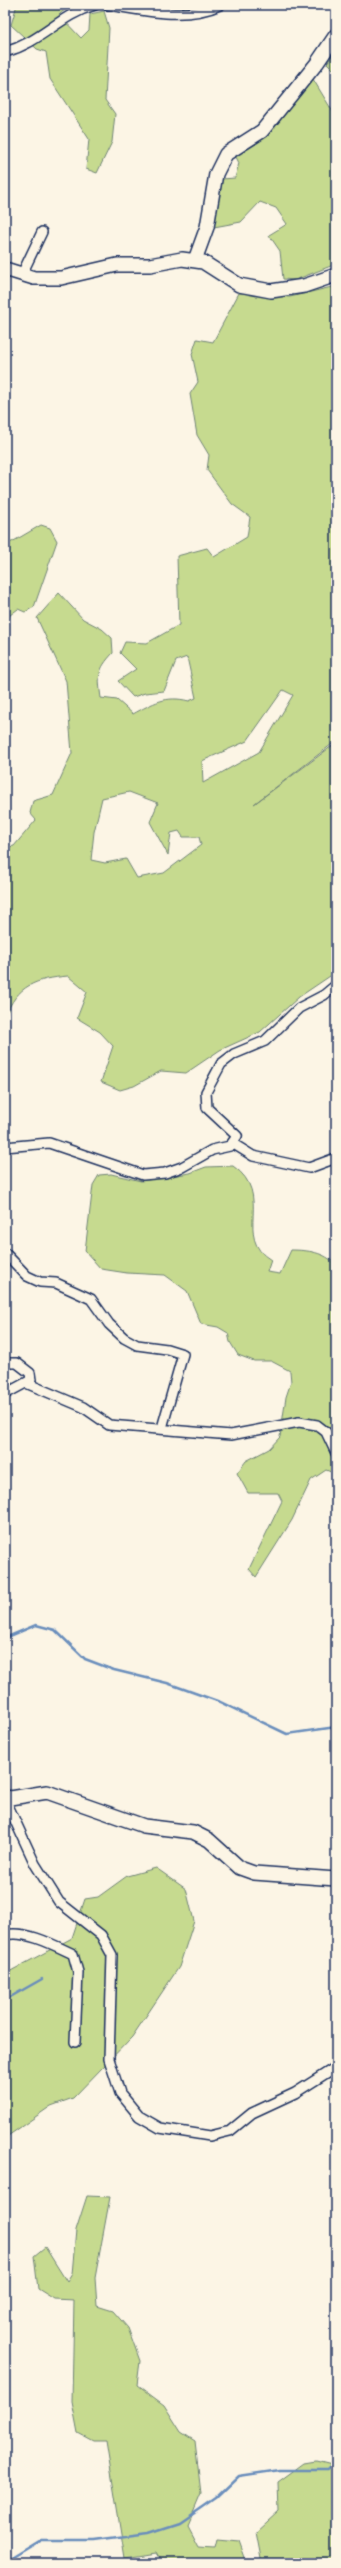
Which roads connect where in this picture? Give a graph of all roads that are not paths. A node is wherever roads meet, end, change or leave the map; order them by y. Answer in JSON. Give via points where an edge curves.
{"nodes":[{"id":1,"x":95,"y":5,"type":"edge"},
{"id":2,"x":108,"y":5,"type":"edge"},
{"id":3,"x":220,"y":5,"type":"edge"},
{"id":4,"x":336,"y":35,"type":"edge"},
{"id":5,"x":5,"y":52,"type":"edge"},
{"id":6,"x":42,"y":232,"type":"dead end"},
{"id":7,"x":195,"y":260,"type":"junction"},
{"id":8,"x":5,"y":269,"type":"edge"},
{"id":9,"x":22,"y":274,"type":"junction"},
{"id":10,"x":336,"y":275,"type":"edge"},
{"id":11,"x":336,"y":985,"type":"edge"},
{"id":12,"x":232,"y":1143,"type":"junction"},
{"id":13,"x":5,"y":1147,"type":"edge"},
{"id":14,"x":336,"y":1158,"type":"edge"},
{"id":15,"x":5,"y":1252,"type":"edge"},
{"id":16,"x":5,"y":1363,"type":"edge"},
{"id":17,"x":26,"y":1383,"type":"junction"},
{"id":18,"x":5,"y":1394,"type":"edge"},
{"id":19,"x":162,"y":1428,"type":"junction"},
{"id":20,"x":336,"y":1453,"type":"edge"},
{"id":21,"x":5,"y":1798,"type":"edge"},
{"id":22,"x":336,"y":1879,"type":"edge"},
{"id":23,"x":5,"y":1935,"type":"edge"},
{"id":24,"x":75,"y":2042,"type":"dead end"},
{"id":25,"x":336,"y":2067,"type":"edge"}],
"edges":[{"from":1,"to":5,"type":"street","via":[[61,20],[31,44]]},
{"from":2,"to":3,"type":"street","via":[[163,14],[201,12]]},
{"from":4,"to":7,"type":"street","via":[[317,63],[262,131],[226,154],[216,174],[207,227]]},
{"from":6,"to":9,"type":"street"},
{"from":7,"to":9,"type":"street","via":[[182,259],[150,265],[117,265],[61,278],[34,278]]},
{"from":7,"to":10,"type":"street","via":[[239,285],[271,291],[304,286]]},
{"from":8,"to":9,"type":"street"},
{"from":11,"to":12,"type":"street","via":[[300,1008],[265,1041],[234,1054],[222,1064],[206,1092],[207,1108],[237,1136]]},
{"from":12,"to":13,"type":"street","via":[[165,1173],[143,1175],[49,1143]]},
{"from":12,"to":14,"type":"street","via":[[253,1156],[309,1168]]},
{"from":15,"to":19,"type":"street","via":[[26,1276],[40,1282],[56,1283],[91,1299],[109,1324],[124,1338],[137,1344],[183,1354]]},
{"from":16,"to":17,"type":"street","via":[[17,1364],[30,1373],[31,1380]]},
{"from":17,"to":18,"type":"street"},
{"from":17,"to":19,"type":"street","via":[[83,1407],[110,1425]]},
{"from":19,"to":20,"type":"street","via":[[231,1435],[299,1422],[317,1425],[326,1432]]},
{"from":21,"to":22,"type":"street","via":[[47,1792],[144,1826],[193,1832],[209,1840],[240,1868],[254,1873]]},
{"from":21,"to":25,"type":"street","via":[[35,1864],[59,1902],[101,1935],[112,1955],[108,2059],[120,2093],[139,2116],[160,2128],[210,2136],[230,2132],[252,2113],[295,2093]]},
{"from":23,"to":24,"type":"street","via":[[12,1933],[50,1943],[73,1954],[78,1972]]}]}
